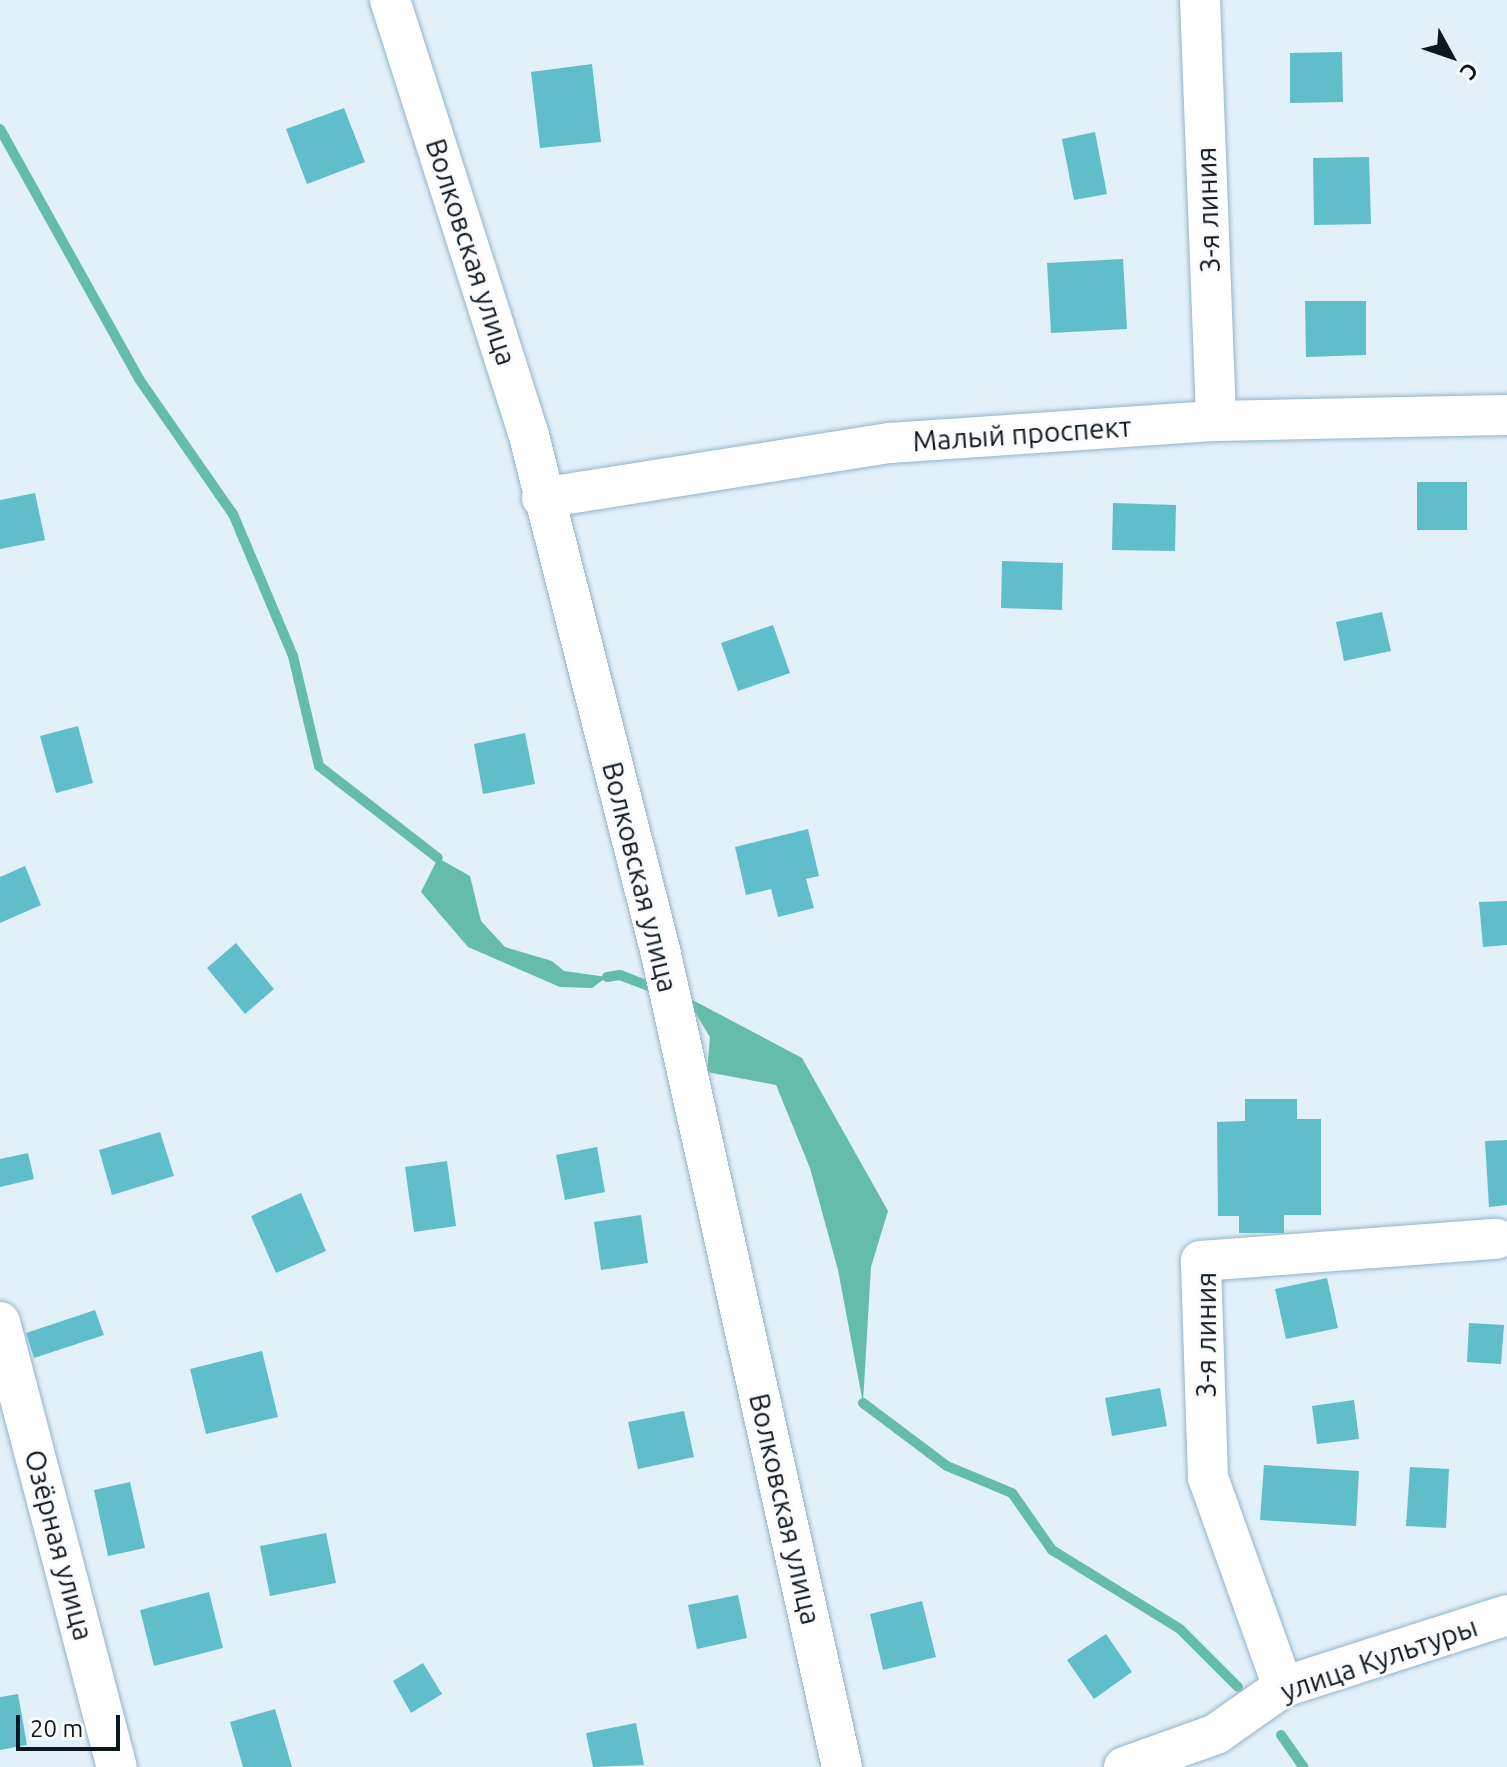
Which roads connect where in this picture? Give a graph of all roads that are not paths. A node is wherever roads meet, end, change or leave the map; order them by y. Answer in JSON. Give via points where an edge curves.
{"nodes":[{"id":1,"x":390,"y":0,"type":"edge"},
{"id":2,"x":1200,"y":0,"type":"edge"},
{"id":3,"x":1507,"y":415,"type":"edge"},
{"id":4,"x":1216,"y":421,"type":"junction"},
{"id":5,"x":542,"y":498,"type":"junction"},
{"id":6,"x":1496,"y":1239,"type":"dead end"},
{"id":7,"x":0,"y":1322,"type":"edge"},
{"id":8,"x":1507,"y":1615,"type":"edge"},
{"id":9,"x":1283,"y":1687,"type":"junction"},
{"id":10,"x":117,"y":1767,"type":"edge"},
{"id":11,"x":842,"y":1767,"type":"edge"},
{"id":12,"x":1124,"y":1767,"type":"edge"}],
"edges":[{"from":1,"to":5,"type":"street","name":"Волковская улица","via":[[528,432]]},
{"from":2,"to":4,"type":"street","name":"3-я линия"},
{"from":3,"to":4,"type":"street","name":"Малый проспект"},
{"from":4,"to":5,"type":"street","name":"Малый проспект","via":[[890,443]]},
{"from":5,"to":11,"type":"street","name":"Волковская улица","via":[[660,950]]},
{"from":6,"to":9,"type":"street","name":"3-я линия","via":[[1201,1261],[1208,1477]]},
{"from":7,"to":10,"type":"street","name":"Озёрная улица"},
{"from":8,"to":9,"type":"street","name":"улица Культуры"},
{"from":9,"to":12,"type":"street","name":"улица Культуры","via":[[1216,1734]]}]}
